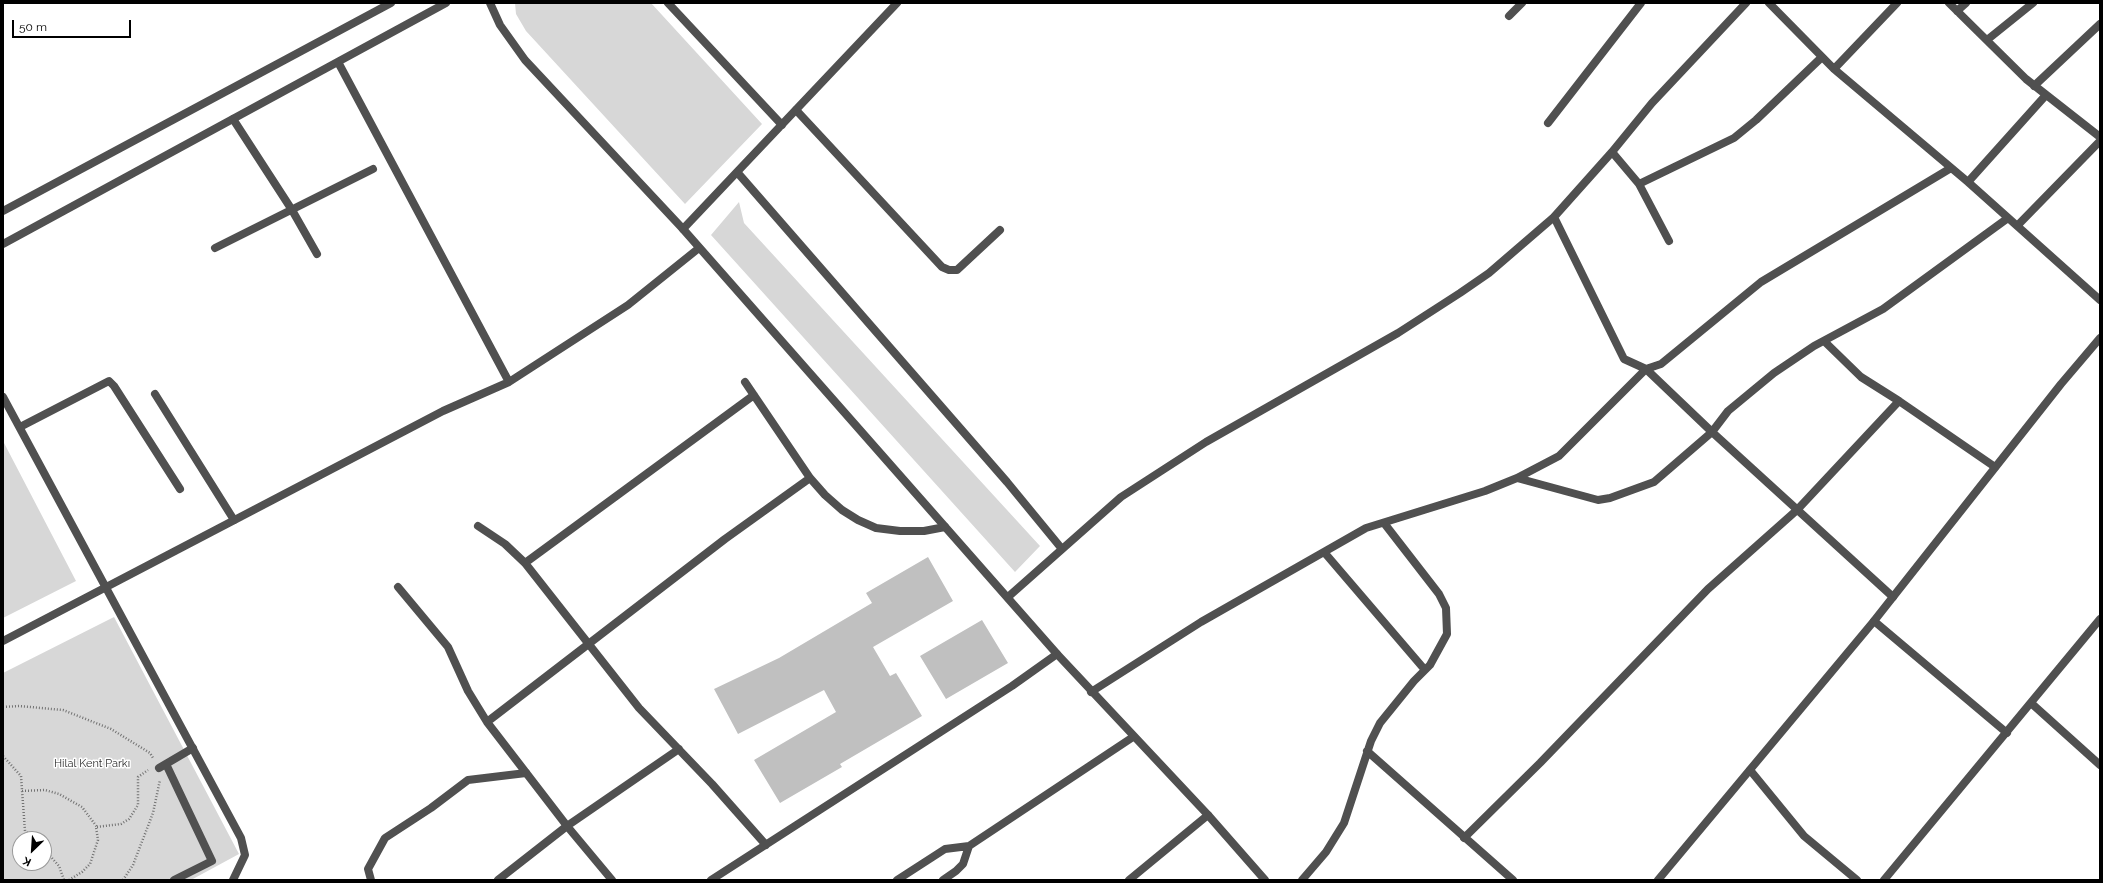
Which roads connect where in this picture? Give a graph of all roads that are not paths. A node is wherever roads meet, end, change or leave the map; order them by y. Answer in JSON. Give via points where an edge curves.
{"nodes":[{"id":1,"x":391,"y":3,"type":"edge"},
{"id":2,"x":446,"y":3,"type":"edge"},
{"id":3,"x":490,"y":3,"type":"edge"},
{"id":4,"x":668,"y":3,"type":"edge"},
{"id":5,"x":897,"y":3,"type":"edge"},
{"id":6,"x":1522,"y":3,"type":"edge"},
{"id":7,"x":1641,"y":3,"type":"edge"},
{"id":8,"x":1746,"y":3,"type":"edge"},
{"id":9,"x":1769,"y":3,"type":"edge"},
{"id":10,"x":1897,"y":3,"type":"edge"},
{"id":11,"x":1949,"y":3,"type":"edge"},
{"id":12,"x":1966,"y":3,"type":"edge"},
{"id":13,"x":2033,"y":3,"type":"edge"},
{"id":14,"x":1957,"y":11,"type":"junction"},
{"id":15,"x":1509,"y":16,"type":"dead end"},
{"id":16,"x":2100,"y":24,"type":"edge"},
{"id":17,"x":1987,"y":40,"type":"junction"},
{"id":18,"x":1822,"y":57,"type":"junction"},
{"id":19,"x":338,"y":62,"type":"junction"},
{"id":20,"x":1834,"y":69,"type":"junction"},
{"id":21,"x":2034,"y":86,"type":"junction"},
{"id":22,"x":2046,"y":95,"type":"junction"},
{"id":23,"x":796,"y":110,"type":"junction"},
{"id":24,"x":233,"y":119,"type":"junction"},
{"id":25,"x":1548,"y":123,"type":"dead end"},
{"id":26,"x":782,"y":125,"type":"junction"},
{"id":27,"x":2100,"y":137,"type":"edge"},
{"id":28,"x":2100,"y":141,"type":"edge"},
{"id":29,"x":1612,"y":152,"type":"junction"},
{"id":30,"x":1951,"y":168,"type":"junction"},
{"id":31,"x":373,"y":169,"type":"dead end"},
{"id":32,"x":737,"y":172,"type":"junction"},
{"id":33,"x":1968,"y":182,"type":"junction"},
{"id":34,"x":1639,"y":184,"type":"junction"},
{"id":35,"x":292,"y":210,"type":"junction"},
{"id":36,"x":3,"y":211,"type":"edge"},
{"id":37,"x":1554,"y":217,"type":"junction"},
{"id":38,"x":2008,"y":218,"type":"junction"},
{"id":39,"x":2017,"y":226,"type":"junction"},
{"id":40,"x":683,"y":230,"type":"junction"},
{"id":41,"x":1000,"y":230,"type":"dead end"},
{"id":42,"x":1669,"y":241,"type":"dead end"},
{"id":43,"x":3,"y":244,"type":"edge"},
{"id":44,"x":215,"y":248,"type":"dead end"},
{"id":45,"x":699,"y":248,"type":"junction"},
{"id":46,"x":317,"y":254,"type":"dead end"},
{"id":47,"x":2100,"y":300,"type":"edge"},
{"id":48,"x":2100,"y":338,"type":"edge"},
{"id":49,"x":1824,"y":341,"type":"junction"},
{"id":50,"x":1646,"y":369,"type":"junction"},
{"id":51,"x":509,"y":382,"type":"junction"},
{"id":52,"x":745,"y":382,"type":"dead end"},
{"id":53,"x":155,"y":394,"type":"dead end"},
{"id":54,"x":754,"y":395,"type":"junction"},
{"id":55,"x":3,"y":397,"type":"edge"},
{"id":56,"x":1899,"y":401,"type":"junction"},
{"id":57,"x":20,"y":427,"type":"junction"},
{"id":58,"x":1712,"y":432,"type":"junction"},
{"id":59,"x":1995,"y":467,"type":"junction"},
{"id":60,"x":810,"y":478,"type":"junction"},
{"id":61,"x":1517,"y":478,"type":"junction"},
{"id":62,"x":180,"y":489,"type":"dead end"},
{"id":63,"x":1797,"y":510,"type":"junction"},
{"id":64,"x":234,"y":520,"type":"junction"},
{"id":65,"x":1384,"y":523,"type":"junction"},
{"id":66,"x":478,"y":526,"type":"dead end"},
{"id":67,"x":945,"y":527,"type":"junction"},
{"id":68,"x":1062,"y":549,"type":"junction"},
{"id":69,"x":1324,"y":552,"type":"junction"},
{"id":70,"x":525,"y":563,"type":"junction"},
{"id":71,"x":106,"y":587,"type":"junction"},
{"id":72,"x":398,"y":587,"type":"dead end"},
{"id":73,"x":1008,"y":597,"type":"junction"},
{"id":74,"x":1893,"y":597,"type":"junction"},
{"id":75,"x":2100,"y":619,"type":"edge"},
{"id":76,"x":1874,"y":621,"type":"junction"},
{"id":77,"x":3,"y":641,"type":"edge"},
{"id":78,"x":587,"y":644,"type":"junction"},
{"id":79,"x":1057,"y":654,"type":"junction"},
{"id":80,"x":1425,"y":670,"type":"junction"},
{"id":81,"x":1091,"y":692,"type":"junction"},
{"id":82,"x":2031,"y":702,"type":"junction"},
{"id":83,"x":487,"y":722,"type":"junction"},
{"id":84,"x":2007,"y":733,"type":"junction"},
{"id":85,"x":1132,"y":737,"type":"junction"},
{"id":86,"x":192,"y":748,"type":"junction"},
{"id":87,"x":679,"y":749,"type":"junction"},
{"id":88,"x":1367,"y":751,"type":"junction"},
{"id":89,"x":2100,"y":765,"type":"edge"},
{"id":90,"x":1750,"y":770,"type":"junction"},
{"id":91,"x":526,"y":773,"type":"junction"},
{"id":92,"x":1208,"y":815,"type":"junction"},
{"id":93,"x":567,"y":826,"type":"junction"},
{"id":94,"x":1464,"y":838,"type":"junction"},
{"id":95,"x":766,"y":844,"type":"junction"},
{"id":96,"x":969,"y":846,"type":"junction"},
{"id":97,"x":174,"y":880,"type":"edge"},
{"id":98,"x":233,"y":880,"type":"edge"},
{"id":99,"x":371,"y":880,"type":"edge"},
{"id":100,"x":498,"y":880,"type":"edge"},
{"id":101,"x":612,"y":880,"type":"edge"},
{"id":102,"x":711,"y":880,"type":"edge"},
{"id":103,"x":897,"y":880,"type":"edge"},
{"id":104,"x":943,"y":880,"type":"edge"},
{"id":105,"x":1129,"y":880,"type":"edge"},
{"id":106,"x":1265,"y":880,"type":"edge"},
{"id":107,"x":1302,"y":880,"type":"edge"},
{"id":108,"x":1513,"y":880,"type":"edge"},
{"id":109,"x":1658,"y":880,"type":"edge"},
{"id":110,"x":1857,"y":880,"type":"edge"},
{"id":111,"x":1884,"y":880,"type":"edge"}],
"edges":[{"from":1,"to":36,"type":"street"},
{"from":2,"to":19,"type":"street"},
{"from":3,"to":40,"type":"street","via":[[500,25],[525,60]]},
{"from":4,"to":26,"type":"street"},
{"from":5,"to":23,"type":"street"},
{"from":6,"to":15,"type":"street"},
{"from":7,"to":25,"type":"street"},
{"from":8,"to":29,"type":"street","via":[[1652,102]]},
{"from":9,"to":18,"type":"street"},
{"from":10,"to":20,"type":"street"},
{"from":11,"to":14,"type":"street"},
{"from":12,"to":14,"type":"street"},
{"from":13,"to":17,"type":"street"},
{"from":14,"to":17,"type":"street"},
{"from":16,"to":21,"type":"street"},
{"from":17,"to":21,"type":"street"},
{"from":18,"to":20,"type":"street"},
{"from":18,"to":34,"type":"street","via":[[1734,138]]},
{"from":19,"to":24,"type":"street"},
{"from":19,"to":51,"type":"street"},
{"from":20,"to":30,"type":"street"},
{"from":21,"to":22,"type":"street"},
{"from":22,"to":27,"type":"street"},
{"from":22,"to":33,"type":"street"},
{"from":23,"to":26,"type":"street"},
{"from":23,"to":41,"type":"street","via":[[942,267],[958,270]]},
{"from":24,"to":35,"type":"street"},
{"from":24,"to":43,"type":"street"},
{"from":26,"to":32,"type":"street"},
{"from":28,"to":39,"type":"street"},
{"from":29,"to":34,"type":"street"},
{"from":29,"to":37,"type":"street"},
{"from":30,"to":33,"type":"street"},
{"from":30,"to":50,"type":"street","via":[[1761,282],[1660,364]]},
{"from":31,"to":35,"type":"street"},
{"from":32,"to":40,"type":"street"},
{"from":32,"to":68,"type":"street","via":[[1007,482]]},
{"from":33,"to":38,"type":"street"},
{"from":34,"to":42,"type":"street"},
{"from":35,"to":44,"type":"street"},
{"from":35,"to":46,"type":"street"},
{"from":37,"to":50,"type":"street","via":[[1624,359]]},
{"from":37,"to":68,"type":"street","via":[[1489,273],[1398,334],[1155,473],[1121,497]]},
{"from":38,"to":39,"type":"street"},
{"from":38,"to":49,"type":"street","via":[[1883,309]]},
{"from":39,"to":47,"type":"street"},
{"from":40,"to":45,"type":"street"},
{"from":45,"to":51,"type":"street","via":[[628,306]]},
{"from":45,"to":67,"type":"street"},
{"from":48,"to":59,"type":"street"},
{"from":49,"to":56,"type":"street","via":[[1861,377]]},
{"from":49,"to":58,"type":"street","via":[[1745,397],[1728,411]]},
{"from":50,"to":58,"type":"street"},
{"from":50,"to":61,"type":"street","via":[[1559,456]]},
{"from":51,"to":64,"type":"street","via":[[443,411]]},
{"from":52,"to":54,"type":"street"},
{"from":53,"to":64,"type":"street"},
{"from":54,"to":60,"type":"street"},
{"from":54,"to":70,"type":"street"},
{"from":55,"to":57,"type":"street"},
{"from":56,"to":59,"type":"street"},
{"from":56,"to":63,"type":"street"},
{"from":57,"to":62,"type":"street","via":[[110,381]]},
{"from":57,"to":71,"type":"street"},
{"from":58,"to":61,"type":"street","via":[[1654,482],[1604,500]]},
{"from":58,"to":63,"type":"street"},
{"from":59,"to":74,"type":"street"},
{"from":60,"to":67,"type":"street","via":[[842,510],[876,528],[924,531]]},
{"from":60,"to":78,"type":"street"},
{"from":61,"to":65,"type":"street","via":[[1485,491]]},
{"from":63,"to":74,"type":"street"},
{"from":63,"to":94,"type":"street","via":[[1708,589]]},
{"from":64,"to":71,"type":"street"},
{"from":65,"to":69,"type":"street","via":[[1366,528]]},
{"from":65,"to":80,"type":"street","via":[[1439,594],[1446,608],[1447,634]]},
{"from":66,"to":70,"type":"street","via":[[505,544]]},
{"from":67,"to":73,"type":"street"},
{"from":68,"to":73,"type":"street"},
{"from":69,"to":80,"type":"street"},
{"from":69,"to":81,"type":"street","via":[[1201,622]]},
{"from":70,"to":78,"type":"street"},
{"from":71,"to":77,"type":"street"},
{"from":71,"to":86,"type":"street"},
{"from":72,"to":83,"type":"street","via":[[448,647],[468,691]]},
{"from":73,"to":79,"type":"street"},
{"from":74,"to":76,"type":"street"},
{"from":75,"to":82,"type":"street"},
{"from":76,"to":84,"type":"street"},
{"from":76,"to":90,"type":"street"},
{"from":78,"to":83,"type":"street"},
{"from":78,"to":87,"type":"street","via":[[639,708]]},
{"from":79,"to":81,"type":"street"},
{"from":79,"to":95,"type":"street","via":[[1012,686]]},
{"from":80,"to":88,"type":"street","via":[[1380,723]]},
{"from":81,"to":85,"type":"street"},
{"from":82,"to":84,"type":"street"},
{"from":82,"to":89,"type":"street"},
{"from":83,"to":91,"type":"street"},
{"from":84,"to":111,"type":"street"},
{"from":85,"to":92,"type":"street"},
{"from":85,"to":96,"type":"street"},
{"from":86,"to":97,"type":"street","via":[[161,766],[212,861]]},
{"from":86,"to":98,"type":"street","via":[[241,838],[245,855]]},
{"from":87,"to":93,"type":"street"},
{"from":87,"to":95,"type":"street"},
{"from":88,"to":94,"type":"street"},
{"from":88,"to":107,"type":"street","via":[[1344,823],[1326,852]]},
{"from":90,"to":109,"type":"street"},
{"from":90,"to":110,"type":"street","via":[[1804,836]]},
{"from":91,"to":93,"type":"street"},
{"from":91,"to":99,"type":"street","via":[[468,780],[385,838],[368,869]]},
{"from":92,"to":105,"type":"street"},
{"from":92,"to":106,"type":"street"},
{"from":93,"to":100,"type":"street"},
{"from":93,"to":101,"type":"street"},
{"from":94,"to":108,"type":"street"},
{"from":95,"to":102,"type":"street"},
{"from":96,"to":103,"type":"street","via":[[945,849]]},
{"from":96,"to":104,"type":"street","via":[[963,864]]}]}
